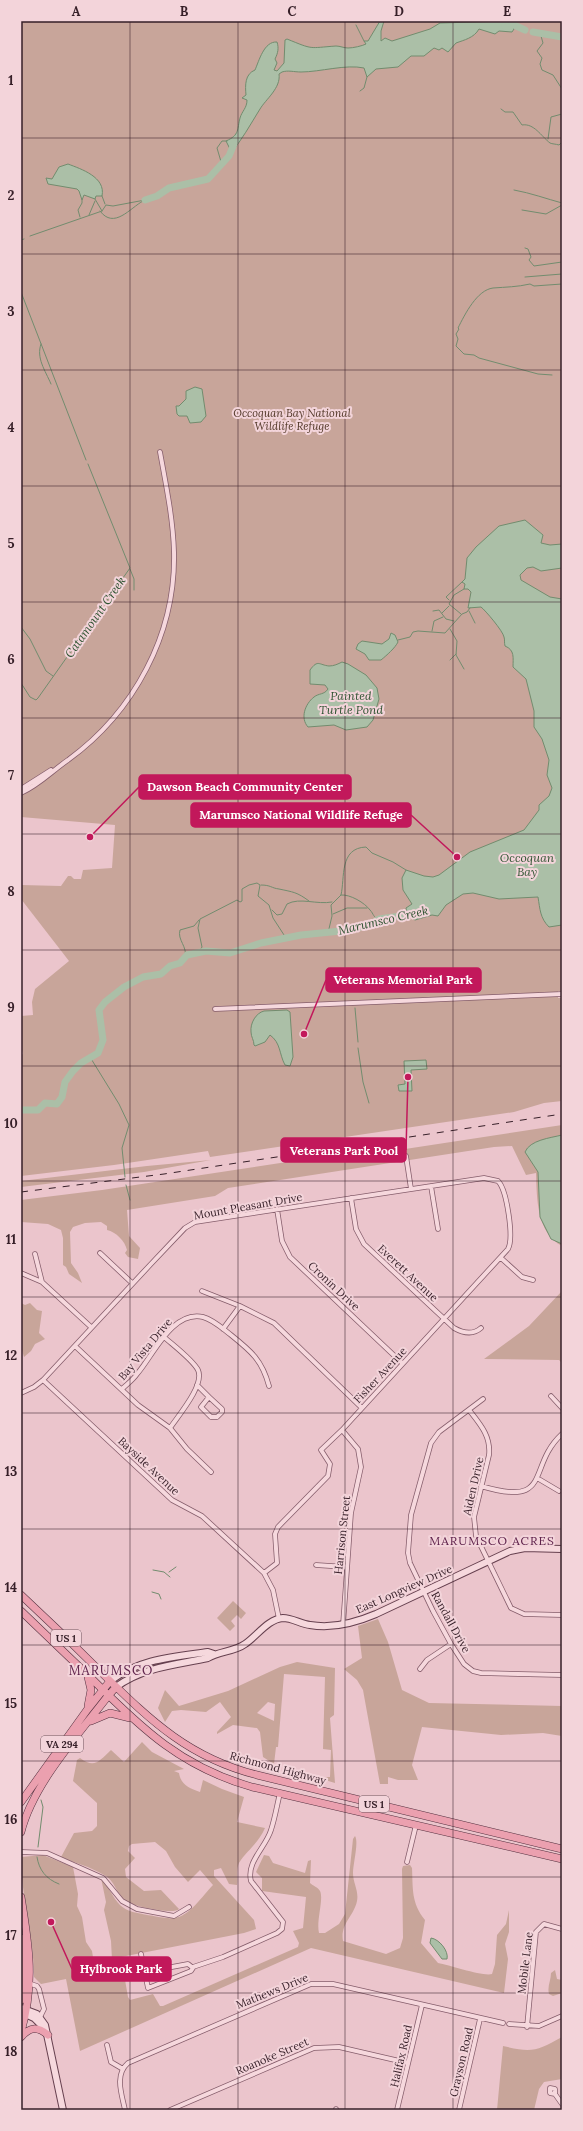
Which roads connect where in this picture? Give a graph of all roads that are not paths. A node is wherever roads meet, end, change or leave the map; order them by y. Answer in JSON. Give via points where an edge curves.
{"nodes":[{"id":1,"x":160,"y":452,"type":"dead end"},
{"id":2,"x":57,"y":767,"type":"junction"},
{"id":3,"x":21,"y":789,"type":"edge"},
{"id":4,"x":21,"y":793,"type":"edge"},
{"id":5,"x":562,"y":994,"type":"edge"},
{"id":6,"x":215,"y":1009,"type":"dead end"},
{"id":7,"x":406,"y":1156,"type":"dead end"},
{"id":8,"x":498,"y":1182,"type":"joint"},
{"id":9,"x":432,"y":1186,"type":"junction"},
{"id":10,"x":411,"y":1188,"type":"junction"},
{"id":11,"x":351,"y":1198,"type":"junction"},
{"id":12,"x":277,"y":1209,"type":"junction"},
{"id":13,"x":438,"y":1229,"type":"dead end"},
{"id":14,"x":100,"y":1253,"type":"dead end"},
{"id":15,"x":35,"y":1254,"type":"dead end"},
{"id":16,"x":501,"y":1258,"type":"junction"},
{"id":17,"x":21,"y":1273,"type":"edge"},
{"id":18,"x":534,"y":1280,"type":"dead end"},
{"id":19,"x":42,"y":1282,"type":"junction"},
{"id":20,"x":132,"y":1283,"type":"junction"},
{"id":21,"x":202,"y":1291,"type":"dead end"},
{"id":22,"x":240,"y":1306,"type":"junction"},
{"id":23,"x":444,"y":1319,"type":"junction"},
{"id":24,"x":91,"y":1327,"type":"junction"},
{"id":25,"x":482,"y":1328,"type":"dead end"},
{"id":26,"x":223,"y":1329,"type":"junction"},
{"id":27,"x":164,"y":1337,"type":"junction"},
{"id":28,"x":75,"y":1346,"type":"junction"},
{"id":29,"x":402,"y":1363,"type":"junction"},
{"id":30,"x":43,"y":1380,"type":"junction"},
{"id":31,"x":197,"y":1385,"type":"junction"},
{"id":32,"x":268,"y":1386,"type":"dead end"},
{"id":33,"x":122,"y":1389,"type":"junction"},
{"id":34,"x":21,"y":1393,"type":"edge"},
{"id":35,"x":551,"y":1396,"type":"dead end"},
{"id":36,"x":209,"y":1397,"type":"junction"},
{"id":37,"x":483,"y":1399,"type":"dead end"},
{"id":38,"x":362,"y":1408,"type":"junction"},
{"id":39,"x":562,"y":1408,"type":"edge"},
{"id":40,"x":469,"y":1410,"type":"junction"},
{"id":41,"x":170,"y":1428,"type":"junction"},
{"id":42,"x":342,"y":1430,"type":"junction"},
{"id":43,"x":562,"y":1434,"type":"edge"},
{"id":44,"x":211,"y":1472,"type":"dead end"},
{"id":45,"x":537,"y":1478,"type":"junction"},
{"id":46,"x":481,"y":1486,"type":"junction"},
{"id":47,"x":559,"y":1492,"type":"dead end"},
{"id":48,"x":562,"y":1549,"type":"edge"},
{"id":49,"x":488,"y":1561,"type":"junction"},
{"id":50,"x":316,"y":1565,"type":"dead end"},
{"id":51,"x":346,"y":1567,"type":"junction"},
{"id":52,"x":264,"y":1573,"type":"junction"},
{"id":53,"x":424,"y":1591,"type":"junction"},
{"id":54,"x":21,"y":1595,"type":"edge"},
{"id":55,"x":21,"y":1611,"type":"edge"},
{"id":56,"x":562,"y":1615,"type":"edge"},
{"id":57,"x":279,"y":1619,"type":"junction"},
{"id":58,"x":343,"y":1625,"type":"junction"},
{"id":59,"x":451,"y":1644,"type":"junction"},
{"id":60,"x":214,"y":1654,"type":"junction"},
{"id":61,"x":169,"y":1658,"type":"junction"},
{"id":62,"x":141,"y":1663,"type":"junction"},
{"id":63,"x":152,"y":1669,"type":"junction"},
{"id":64,"x":420,"y":1669,"type":"dead end"},
{"id":65,"x":88,"y":1675,"type":"junction"},
{"id":66,"x":562,"y":1675,"type":"edge"},
{"id":67,"x":130,"y":1678,"type":"junction"},
{"id":68,"x":110,"y":1681,"type":"junction"},
{"id":69,"x":116,"y":1687,"type":"junction"},
{"id":70,"x":102,"y":1690,"type":"junction"},
{"id":71,"x":108,"y":1696,"type":"junction"},
{"id":72,"x":87,"y":1710,"type":"junction"},
{"id":73,"x":132,"y":1719,"type":"junction"},
{"id":74,"x":86,"y":1725,"type":"junction"},
{"id":75,"x":301,"y":1786,"type":"junction"},
{"id":76,"x":280,"y":1793,"type":"junction"},
{"id":77,"x":22,"y":1799,"type":"edge"},
{"id":78,"x":32,"y":1801,"type":"junction"},
{"id":79,"x":418,"y":1815,"type":"junction"},
{"id":80,"x":395,"y":1820,"type":"junction"},
{"id":81,"x":438,"y":1820,"type":"junction"},
{"id":82,"x":416,"y":1825,"type":"junction"},
{"id":83,"x":21,"y":1832,"type":"edge"},
{"id":84,"x":550,"y":1846,"type":"junction"},
{"id":85,"x":562,"y":1849,"type":"edge"},
{"id":86,"x":21,"y":1852,"type":"edge"},
{"id":87,"x":536,"y":1852,"type":"junction"},
{"id":88,"x":562,"y":1858,"type":"edge"},
{"id":89,"x":407,"y":1862,"type":"dead end"},
{"id":90,"x":21,"y":1897,"type":"edge"},
{"id":91,"x":189,"y":1907,"type":"dead end"},
{"id":92,"x":23,"y":1915,"type":"edge"},
{"id":93,"x":562,"y":1929,"type":"edge"},
{"id":94,"x":21,"y":1938,"type":"edge"},
{"id":95,"x":141,"y":1954,"type":"dead end"},
{"id":96,"x":193,"y":1967,"type":"junction"},
{"id":97,"x":145,"y":1972,"type":"junction"},
{"id":98,"x":23,"y":1978,"type":"junction"},
{"id":99,"x":34,"y":1985,"type":"junction"},
{"id":100,"x":21,"y":1986,"type":"edge"},
{"id":101,"x":21,"y":2000,"type":"edge"},
{"id":102,"x":422,"y":2005,"type":"junction"},
{"id":103,"x":24,"y":2011,"type":"edge"},
{"id":104,"x":562,"y":2016,"type":"edge"},
{"id":105,"x":40,"y":2017,"type":"junction"},
{"id":106,"x":480,"y":2019,"type":"junction"},
{"id":107,"x":502,"y":2023,"type":"dead end"},
{"id":108,"x":509,"y":2024,"type":"dead end"},
{"id":109,"x":527,"y":2026,"type":"junction"},
{"id":110,"x":21,"y":2032,"type":"edge"},
{"id":111,"x":48,"y":2035,"type":"junction"},
{"id":112,"x":21,"y":2037,"type":"edge"},
{"id":113,"x":107,"y":2045,"type":"dead end"},
{"id":114,"x":408,"y":2063,"type":"junction"},
{"id":115,"x":123,"y":2069,"type":"junction"},
{"id":116,"x":554,"y":2094,"type":"dead end"},
{"id":117,"x":562,"y":2104,"type":"edge"},
{"id":118,"x":182,"y":2105,"type":"junction"},
{"id":119,"x":63,"y":2110,"type":"edge"},
{"id":120,"x":125,"y":2110,"type":"edge"},
{"id":121,"x":170,"y":2110,"type":"edge"},
{"id":122,"x":184,"y":2110,"type":"edge"},
{"id":123,"x":397,"y":2110,"type":"edge"},
{"id":124,"x":459,"y":2110,"type":"edge"}],
"edges":[{"from":1,"to":2,"type":"street","via":[[174,553],[171,591],[159,641],[141,681],[118,713],[92,741]]},
{"from":2,"to":3,"type":"street"},
{"from":2,"to":4,"type":"street"},
{"from":5,"to":6,"type":"street"},
{"from":7,"to":10,"type":"street"},
{"from":8,"to":9,"type":"street","name":"Mount Pleasant Drive","via":[[486,1178]]},
{"from":8,"to":16,"type":"street","name":"Fisher Avenue","via":[[504,1193],[511,1239]]},
{"from":9,"to":10,"type":"street","name":"Mount Pleasant Drive"},
{"from":9,"to":13,"type":"street"},
{"from":10,"to":11,"type":"street","name":"Mount Pleasant Drive"},
{"from":11,"to":12,"type":"street","name":"Mount Pleasant Drive"},
{"from":11,"to":23,"type":"street","name":"Everett Avenue","via":[[356,1229],[361,1240]]},
{"from":12,"to":20,"type":"street","name":"Mount Pleasant Drive","via":[[190,1225]]},
{"from":12,"to":29,"type":"street","name":"Cronin Drive","via":[[283,1244],[290,1257]]},
{"from":14,"to":20,"type":"street"},
{"from":15,"to":19,"type":"street"},
{"from":16,"to":18,"type":"street","via":[[522,1277]]},
{"from":16,"to":23,"type":"street","name":"Fisher Avenue"},
{"from":17,"to":19,"type":"street"},
{"from":19,"to":24,"type":"street"},
{"from":20,"to":24,"type":"street","name":"Mount Pleasant Drive"},
{"from":21,"to":22,"type":"street"},
{"from":22,"to":26,"type":"street"},
{"from":22,"to":38,"type":"street","via":[[274,1323]]},
{"from":23,"to":25,"type":"street","name":"Everett Avenue","via":[[463,1332],[473,1333]]},
{"from":23,"to":29,"type":"street","name":"Fisher Avenue"},
{"from":24,"to":28,"type":"street","name":"Mount Pleasant Drive"},
{"from":26,"to":27,"type":"street","name":"Bay Vista Drive","via":[[209,1319],[192,1317],[178,1323]]},
{"from":26,"to":32,"type":"street","name":"Bay Vista Drive","via":[[256,1356],[263,1368]]},
{"from":27,"to":31,"type":"street","via":[[197,1368]]},
{"from":27,"to":33,"type":"street","name":"Bay Vista Drive","via":[[137,1374]]},
{"from":28,"to":30,"type":"street","name":"Mount Pleasant Drive"},
{"from":28,"to":33,"type":"street"},
{"from":29,"to":38,"type":"street","name":"Fisher Avenue"},
{"from":30,"to":34,"type":"street","name":"Mount Pleasant Drive"},
{"from":30,"to":52,"type":"street","name":"Bayside Avenue","via":[[172,1500],[202,1516]]},
{"from":31,"to":36,"type":"street"},
{"from":31,"to":41,"type":"street"},
{"from":33,"to":41,"type":"street","via":[[145,1411]]},
{"from":35,"to":39,"type":"street"},
{"from":36,"to":36,"type":"street","via":[[201,1407],[211,1416],[217,1417],[222,1409]]},
{"from":37,"to":40,"type":"street","name":"Randall Drive"},
{"from":38,"to":42,"type":"street","name":"Fisher Avenue"},
{"from":40,"to":46,"type":"street","name":"Aiden Drive","via":[[485,1431],[490,1445]]},
{"from":40,"to":53,"type":"street","name":"Randall Drive","via":[[439,1432],[432,1441],[412,1511],[408,1558]]},
{"from":41,"to":44,"type":"street"},
{"from":42,"to":51,"type":"street","name":"Harrison Street","via":[[355,1444],[361,1463],[351,1513]]},
{"from":42,"to":52,"type":"street","name":"Fisher Avenue","via":[[321,1450],[330,1464],[328,1476],[278,1527],[275,1534],[277,1563]]},
{"from":43,"to":45,"type":"street","via":[[550,1448]]},
{"from":45,"to":46,"type":"street","via":[[530,1487],[519,1493]]},
{"from":45,"to":47,"type":"street"},
{"from":46,"to":49,"type":"street","name":"Aiden Drive","via":[[474,1524],[476,1536]]},
{"from":48,"to":49,"type":"street","name":"East Longview Drive","via":[[518,1549]]},
{"from":49,"to":53,"type":"street","name":"East Longview Drive"},
{"from":49,"to":56,"type":"street","name":"Aiden Drive","via":[[508,1604],[514,1610],[524,1614]]},
{"from":50,"to":51,"type":"street"},
{"from":51,"to":58,"type":"street","name":"Harrison Street"},
{"from":52,"to":57,"type":"street","name":"Bayside Avenue","via":[[273,1590]]},
{"from":53,"to":58,"type":"street","name":"East Longview Drive","via":[[371,1616]]},
{"from":53,"to":59,"type":"street","name":"Randall Drive"},
{"from":54,"to":68,"type":"main road","name":"Richmond Highway","number":"US 1"},
{"from":55,"to":65,"type":"main road","name":"Richmond Highway","number":"US 1"},
{"from":57,"to":58,"type":"street","name":"East Longview Drive","via":[[318,1626]]},
{"from":57,"to":60,"type":"street","via":[[244,1645],[231,1651]]},
{"from":59,"to":64,"type":"street","via":[[426,1660]]},
{"from":59,"to":66,"type":"street","name":"Randall Drive","via":[[464,1664],[477,1673]]},
{"from":60,"to":61,"type":"street","via":[[208,1652]]},
{"from":60,"to":63,"type":"street","via":[[208,1658]]},
{"from":61,"to":62,"type":"street"},
{"from":61,"to":63,"type":"street","via":[[166,1664]]},
{"from":62,"to":67,"type":"street","via":[[141,1670]]},
{"from":62,"to":68,"type":"street"},
{"from":63,"to":67,"type":"street"},
{"from":65,"to":70,"type":"main road","name":"Richmond Highway","number":"US 1"},
{"from":65,"to":72,"type":"main road","via":[[91,1690]]},
{"from":67,"to":69,"type":"street"},
{"from":68,"to":69,"type":"main road","name":"Richmond Highway","number":"US 1"},
{"from":68,"to":70,"type":"main road","number":"VA 294"},
{"from":69,"to":71,"type":"main road","number":"VA 294"},
{"from":69,"to":75,"type":"main road","name":"Richmond Highway","number":"US 1","via":[[160,1727],[200,1754],[244,1772]]},
{"from":70,"to":71,"type":"main road","name":"Richmond Highway","number":"US 1"},
{"from":70,"to":72,"type":"main road","number":"VA 294"},
{"from":71,"to":73,"type":"main road","name":"Richmond Highway","number":"US 1"},
{"from":71,"to":74,"type":"main road","number":"VA 294"},
{"from":72,"to":77,"type":"main road","number":"VA 294"},
{"from":73,"to":74,"type":"main road","via":[[108,1713]]},
{"from":73,"to":76,"type":"main road","name":"Richmond Highway","number":"US 1","via":[[162,1744],[203,1768],[233,1781]]},
{"from":74,"to":78,"type":"main road","number":"VA 294"},
{"from":75,"to":76,"type":"main road","via":[[284,1788]]},
{"from":75,"to":79,"type":"main road","name":"Richmond Highway","number":"US 1"},
{"from":76,"to":80,"type":"main road","name":"Richmond Highway","number":"US 1"},
{"from":76,"to":96,"type":"street","via":[[272,1829],[253,1863],[250,1875],[251,1881],[283,1922],[282,1928],[278,1933]]},
{"from":77,"to":78,"type":"main road"},
{"from":78,"to":83,"type":"main road","number":"VA 294"},
{"from":79,"to":80,"type":"main road"},
{"from":79,"to":81,"type":"main road","name":"Richmond Highway","number":"US 1"},
{"from":80,"to":82,"type":"main road","name":"Richmond Highway","number":"US 1"},
{"from":81,"to":82,"type":"main road","via":[[424,1821]]},
{"from":81,"to":84,"type":"main road","name":"Richmond Highway","number":"US 1"},
{"from":82,"to":87,"type":"main road","name":"Richmond Highway","number":"US 1"},
{"from":82,"to":89,"type":"street"},
{"from":84,"to":85,"type":"main road","name":"Richmond Highway","number":"US 1"},
{"from":84,"to":87,"type":"main road","via":[[544,1851]]},
{"from":86,"to":91,"type":"street","via":[[47,1853],[103,1878],[122,1901],[137,1909],[174,1916]]},
{"from":87,"to":88,"type":"main road","name":"Richmond Highway","number":"US 1"},
{"from":90,"to":92,"type":"main road"},
{"from":92,"to":99,"type":"main road"},
{"from":93,"to":109,"type":"street","name":"Mobile Lane","via":[[547,1924],[537,1929]]},
{"from":94,"to":98,"type":"main road"},
{"from":95,"to":97,"type":"street"},
{"from":96,"to":97,"type":"street","via":[[188,1964]]},
{"from":96,"to":97,"type":"street","via":[[191,1971],[148,1988]]},
{"from":98,"to":100,"type":"main road"},
{"from":98,"to":101,"type":"main road"},
{"from":99,"to":103,"type":"main road"},
{"from":99,"to":105,"type":"street","via":[[44,2009]]},
{"from":102,"to":106,"type":"street","name":"Mathews Drive"},
{"from":102,"to":114,"type":"street","name":"Halifax Road"},
{"from":102,"to":115,"type":"street","name":"Mathews Drive","via":[[333,1984],[311,1984],[164,2046],[130,2062]]},
{"from":103,"to":105,"type":"street"},
{"from":103,"to":110,"type":"main road"},
{"from":103,"to":111,"type":"street","via":[[37,2020]]},
{"from":104,"to":109,"type":"street","via":[[545,2025]]},
{"from":105,"to":111,"type":"street"},
{"from":106,"to":107,"type":"street","name":"Mathews Drive"},
{"from":106,"to":124,"type":"street","name":"Grayson Road"},
{"from":108,"to":109,"type":"street"},
{"from":111,"to":112,"type":"main road","via":[[33,2028],[28,2029]]},
{"from":111,"to":119,"type":"street"},
{"from":113,"to":115,"type":"street","via":[[111,2062]]},
{"from":114,"to":118,"type":"street","name":"Roanoke Street","via":[[339,2047],[314,2048]]},
{"from":114,"to":123,"type":"street","name":"Halifax Road"},
{"from":115,"to":120,"type":"street","via":[[120,2083]]},
{"from":116,"to":117,"type":"street"},
{"from":118,"to":121,"type":"street","name":"Roanoke Street"},
{"from":118,"to":122,"type":"street"}]}
